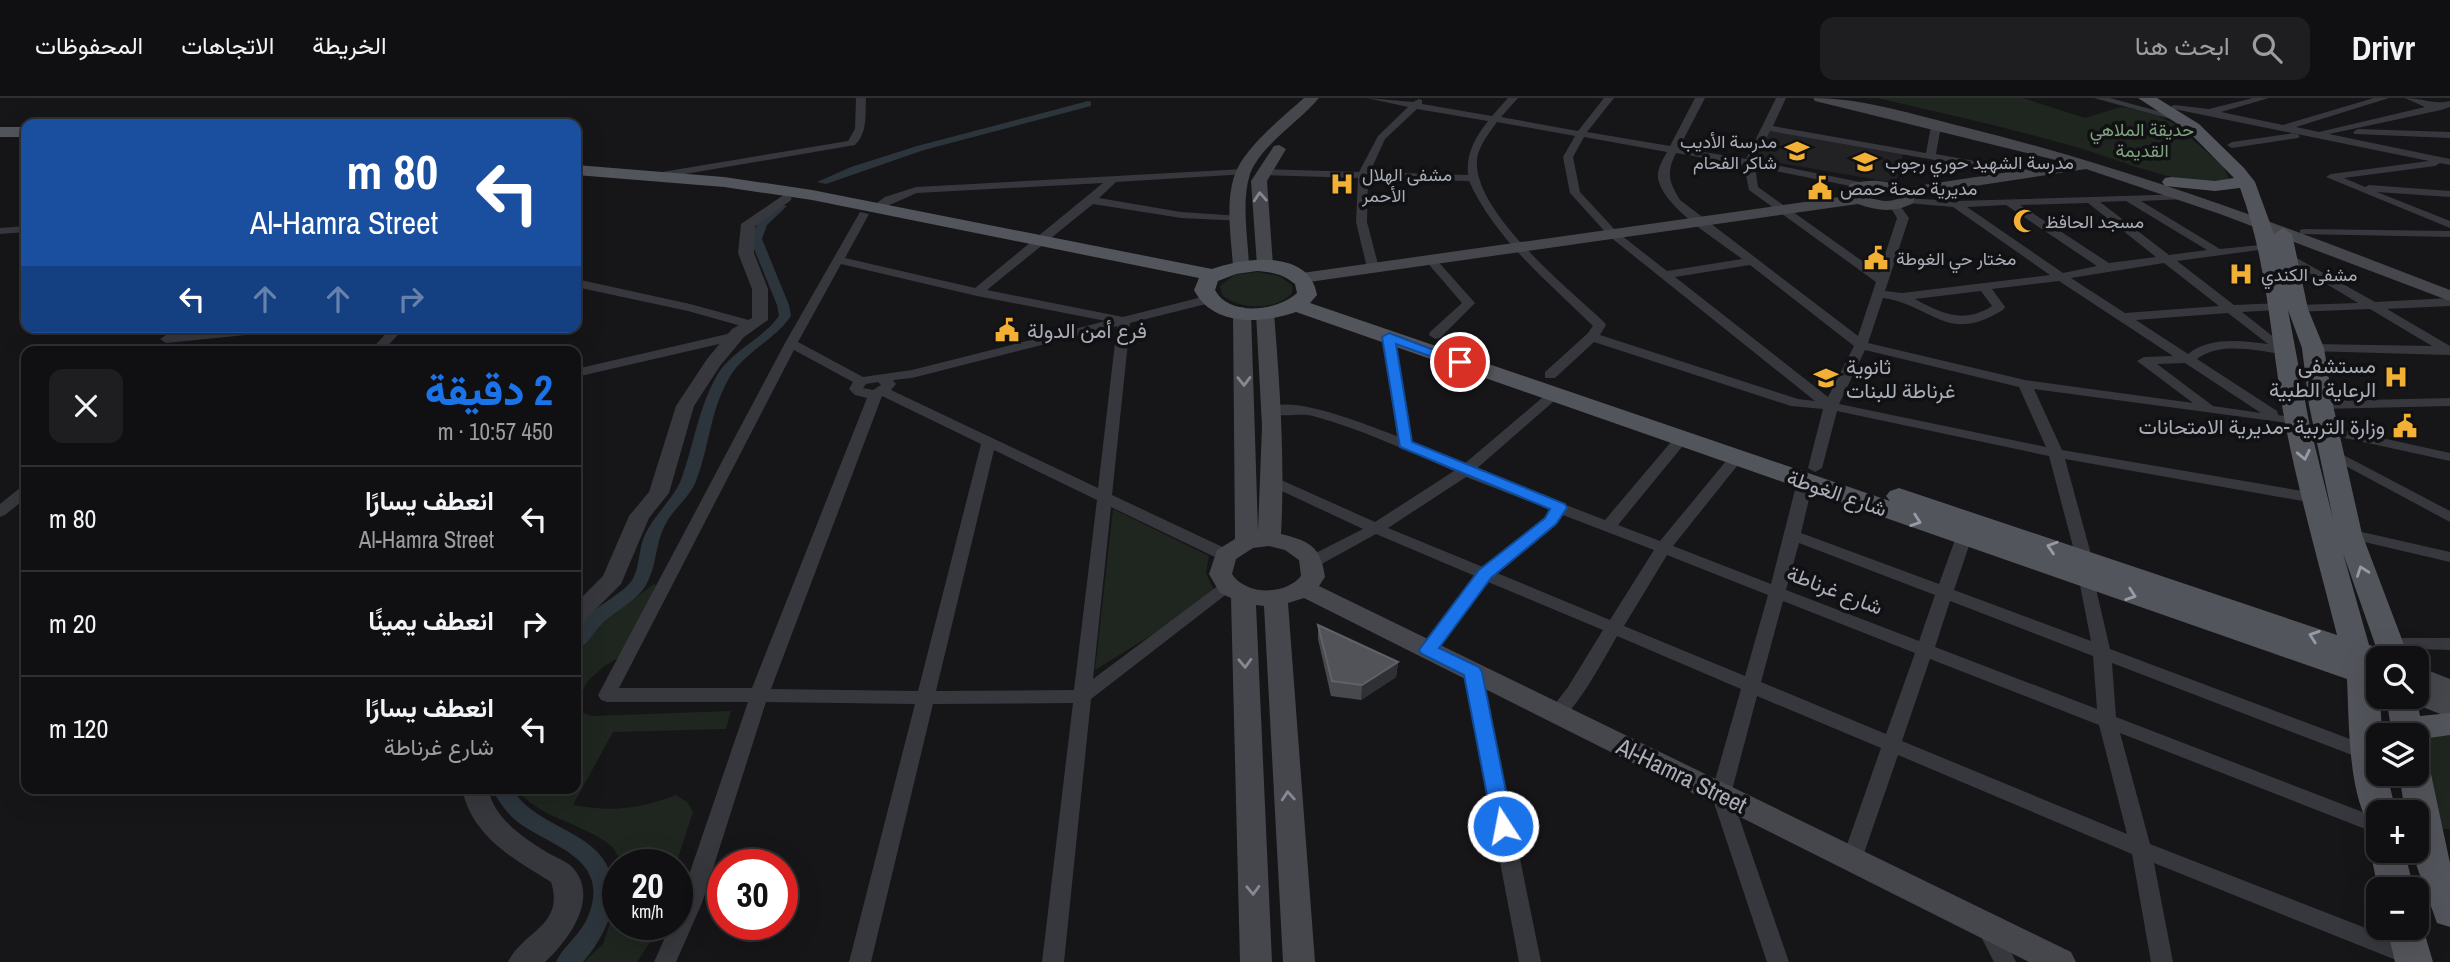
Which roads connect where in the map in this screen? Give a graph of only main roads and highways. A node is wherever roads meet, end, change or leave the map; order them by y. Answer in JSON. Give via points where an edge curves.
{"nodes":[{"id":1,"x":1312,"y":98,"type":"edge"},
{"id":2,"x":1326,"y":98,"type":"edge"},
{"id":3,"x":1820,"y":98,"type":"edge"},
{"id":4,"x":1846,"y":98,"type":"edge"},
{"id":5,"x":2158,"y":103,"type":"edge"},
{"id":6,"x":0,"y":130,"type":"edge"},
{"id":7,"x":21,"y":130,"type":"edge"},
{"id":8,"x":2089,"y":165,"type":"junction"},
{"id":9,"x":581,"y":170,"type":"edge"},
{"id":10,"x":581,"y":177,"type":"edge"},
{"id":11,"x":2245,"y":181,"type":"junction"},
{"id":12,"x":2171,"y":182,"type":"junction"},
{"id":13,"x":1860,"y":192,"type":"joint"},
{"id":14,"x":871,"y":210,"type":"junction"},
{"id":15,"x":2273,"y":233,"type":"junction"},
{"id":16,"x":1265,"y":265,"type":"junction"},
{"id":17,"x":1241,"y":266,"type":"junction"},
{"id":18,"x":1210,"y":286,"type":"junction"},
{"id":19,"x":1302,"y":291,"type":"junction"},
{"id":20,"x":2450,"y":293,"type":"edge"},
{"id":21,"x":2288,"y":308,"type":"junction"},
{"id":22,"x":1242,"y":312,"type":"junction"},
{"id":23,"x":1265,"y":313,"type":"junction"},
{"id":24,"x":1552,"y":385,"type":"junction"},
{"id":25,"x":1810,"y":475,"type":"junction"},
{"id":26,"x":1258,"y":541,"type":"junction"},
{"id":27,"x":2086,"y":569,"type":"junction"},
{"id":28,"x":1308,"y":575,"type":"junction"},
{"id":29,"x":1236,"y":590,"type":"junction"},
{"id":30,"x":1276,"y":599,"type":"junction"},
{"id":31,"x":2370,"y":646,"type":"edge"},
{"id":32,"x":2373,"y":646,"type":"edge"},
{"id":33,"x":2366,"y":658,"type":"edge"},
{"id":34,"x":2429,"y":680,"type":"edge"},
{"id":35,"x":2450,"y":689,"type":"edge"},
{"id":36,"x":2429,"y":699,"type":"edge"},
{"id":37,"x":2450,"y":708,"type":"edge"},
{"id":38,"x":2371,"y":709,"type":"edge"},
{"id":39,"x":2450,"y":724,"type":"edge"},
{"id":40,"x":2429,"y":728,"type":"edge"},
{"id":41,"x":2419,"y":786,"type":"edge"},
{"id":42,"x":2377,"y":800,"type":"edge"},
{"id":43,"x":2439,"y":849,"type":"edge"},
{"id":44,"x":2450,"y":912,"type":"edge"},
{"id":45,"x":1256,"y":962,"type":"edge"},
{"id":46,"x":1299,"y":962,"type":"edge"},
{"id":47,"x":2060,"y":962,"type":"edge"}],
"edges":[{"from":1,"to":17,"type":"main road","via":[[1243,172]]},
{"from":16,"to":2,"type":"main road","one_way":true,"via":[[1259,181],[1294,128]]},
{"from":3,"to":8,"type":"main road"},
{"from":4,"to":12,"type":"main road"},
{"from":5,"to":11,"type":"main road","via":[[2193,127]]},
{"from":5,"to":15,"type":"main road","via":[[2232,145],[2258,175],[2273,202]]},
{"from":6,"to":7,"type":"main road"},
{"from":8,"to":13,"type":"main road","via":[[1902,199],[1882,185]]},
{"from":8,"to":15,"type":"main road","via":[[2185,196]]},
{"from":9,"to":14,"type":"main road","via":[[774,189]]},
{"from":10,"to":14,"type":"main road","via":[[720,189]]},
{"from":11,"to":12,"type":"main road","via":[[2215,186]]},
{"from":11,"to":15,"type":"main road"},
{"from":12,"to":15,"type":"main road"},
{"from":13,"to":19,"type":"main road","via":[[1781,210],[1373,268]]},
{"from":14,"to":18,"type":"main road"},
{"from":15,"to":20,"type":"main road"},
{"from":15,"to":20,"type":"main road","via":[[2304,232]]},
{"from":15,"to":21,"type":"main road"},
{"from":16,"to":17,"type":"main road"},
{"from":16,"to":19,"type":"main road","via":[[1286,270]]},
{"from":17,"to":18,"type":"main road"},
{"from":18,"to":22,"type":"main road","via":[[1229,310]]},
{"from":19,"to":23,"type":"main road"},
{"from":19,"to":24,"type":"main road","via":[[1435,335]]},
{"from":19,"to":24,"type":"main road","name":"شارع الغوطة","via":[[1389,337]]},
{"from":21,"to":31,"type":"main road","one_way":true,"via":[[2283,350],[2287,420]]},
{"from":32,"to":21,"type":"main road","one_way":true,"via":[[2313,348]]},
{"from":22,"to":23,"type":"main road"},
{"from":22,"to":26,"type":"main road","one_way":true},
{"from":23,"to":26,"type":"main road","via":[[1274,482]]},
{"from":24,"to":25,"type":"main road"},
{"from":24,"to":25,"type":"main road","name":"شارع الغوطة","via":[[1681,439],[1736,458]]},
{"from":27,"to":25,"type":"main road","one_way":true},
{"from":25,"to":27,"type":"main road","name":"شارع الغوطة","one_way":true,"via":[[1964,537]]},
{"from":26,"to":28,"type":"main road","via":[[1296,546]]},
{"from":26,"to":29,"type":"main road","via":[[1226,555],[1220,571]]},
{"from":27,"to":33,"type":"main road","name":"شارع الغوطة"},
{"from":28,"to":30,"type":"main road"},
{"from":28,"to":47,"type":"main road","name":"Al-Hamra Street","via":[[1428,650]]},
{"from":29,"to":30,"type":"main road"},
{"from":29,"to":45,"type":"main road","one_way":true},
{"from":46,"to":30,"type":"main road","one_way":true},
{"from":34,"to":35,"type":"main road"},
{"from":36,"to":37,"type":"main road"},
{"from":38,"to":42,"type":"main road","via":[[2367,753]]},
{"from":39,"to":40,"type":"main road"},
{"from":41,"to":43,"type":"main road"},
{"from":43,"to":44,"type":"main road"}]}
